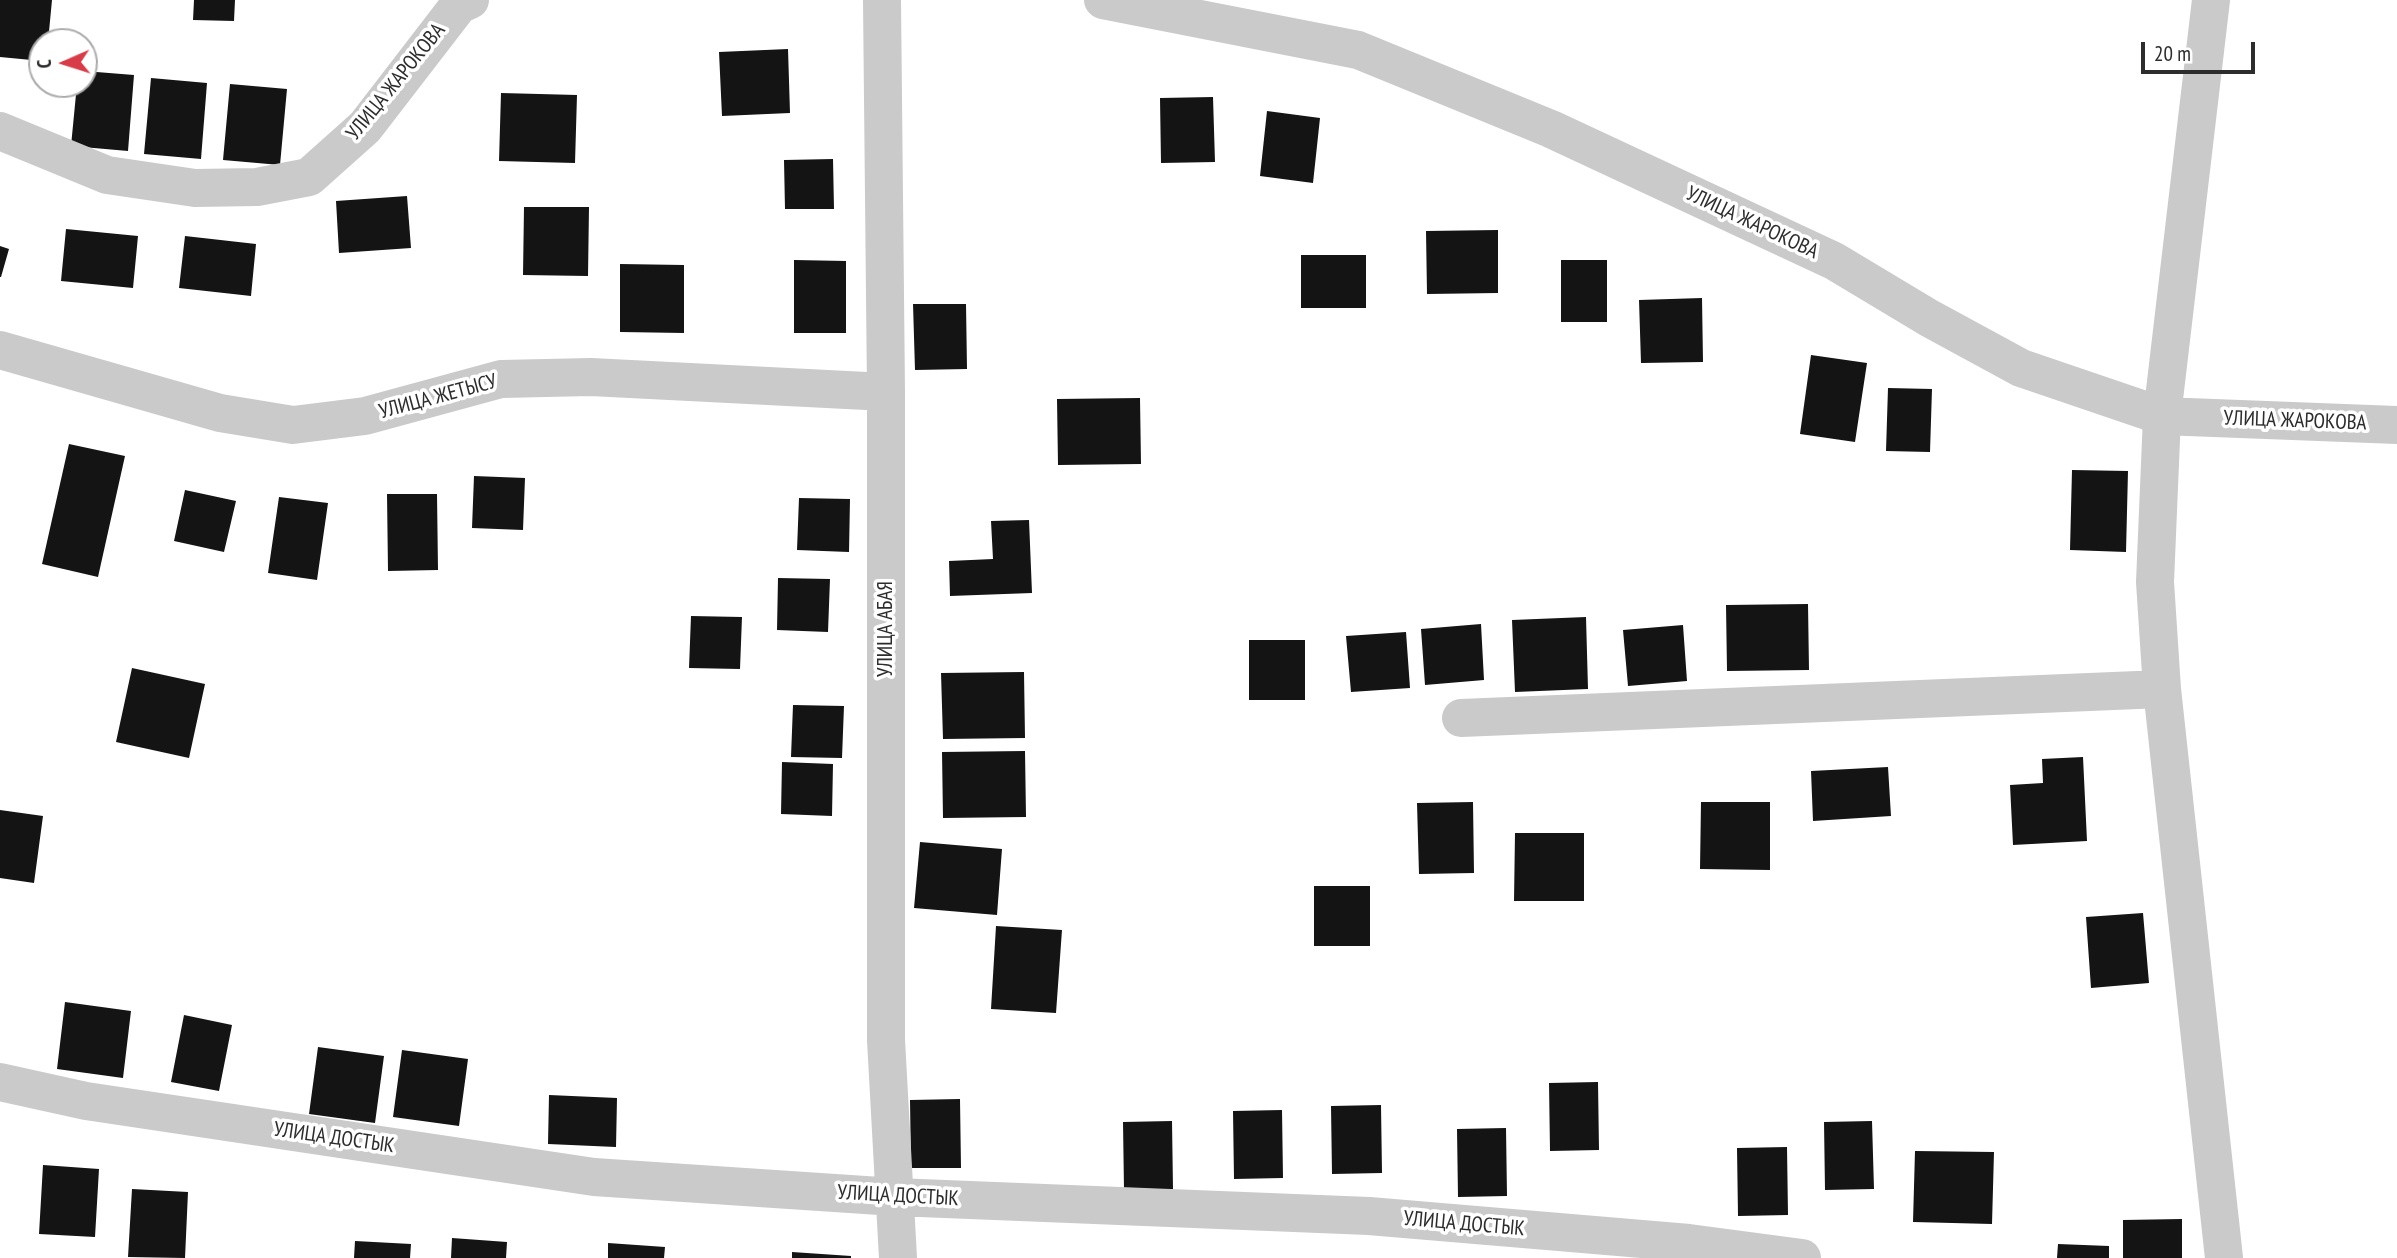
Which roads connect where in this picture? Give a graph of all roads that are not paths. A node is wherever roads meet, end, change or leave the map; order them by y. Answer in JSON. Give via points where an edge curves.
{"nodes":[{"id":1,"x":470,"y":0,"type":"edge"},
{"id":2,"x":882,"y":0,"type":"edge"},
{"id":3,"x":1103,"y":0,"type":"edge"},
{"id":4,"x":2211,"y":0,"type":"edge"},
{"id":5,"x":0,"y":131,"type":"edge"},
{"id":6,"x":0,"y":350,"type":"edge"},
{"id":7,"x":886,"y":392,"type":"junction"},
{"id":8,"x":2162,"y":416,"type":"junction"},
{"id":9,"x":2397,"y":425,"type":"edge"},
{"id":10,"x":2162,"y":689,"type":"junction"},
{"id":11,"x":1461,"y":718,"type":"dead end"},
{"id":12,"x":0,"y":1082,"type":"edge"},
{"id":13,"x":895,"y":1197,"type":"junction"},
{"id":14,"x":898,"y":1258,"type":"edge"},
{"id":15,"x":1802,"y":1258,"type":"edge"},
{"id":16,"x":2224,"y":1258,"type":"edge"}],
"edges":[{"from":1,"to":5,"type":"street","name":"УЛИЦА ЖАРОКОВА","via":[[459,5],[365,127],[309,177],[257,187],[195,188],[120,177]]},
{"from":2,"to":7,"type":"street","name":"УЛИЦА АБАЯ"},
{"from":3,"to":8,"type":"street","name":"УЛИЦА ЖАРОКОВА","via":[[1358,50],[1551,129],[1834,261],[2021,368]]},
{"from":4,"to":8,"type":"street"},
{"from":6,"to":7,"type":"street","name":"УЛИЦА ЖЕТЫСУ","via":[[220,413],[293,425],[365,416],[502,379],[591,377]]},
{"from":7,"to":13,"type":"street","name":"УЛИЦА АБАЯ","via":[[886,1040]]},
{"from":8,"to":9,"type":"street","name":"УЛИЦА ЖАРОКОВА"},
{"from":8,"to":10,"type":"street","via":[[2155,582]]},
{"from":10,"to":11,"type":"street"},
{"from":10,"to":16,"type":"street"},
{"from":12,"to":13,"type":"street","name":"УЛИЦА ДОСТЫК","via":[[86,1101],[594,1177]]},
{"from":13,"to":14,"type":"street","name":"УЛИЦА АБАЯ"},
{"from":13,"to":15,"type":"street","name":"УЛИЦА ДОСТЫК","via":[[1368,1216],[1689,1243]]}]}
